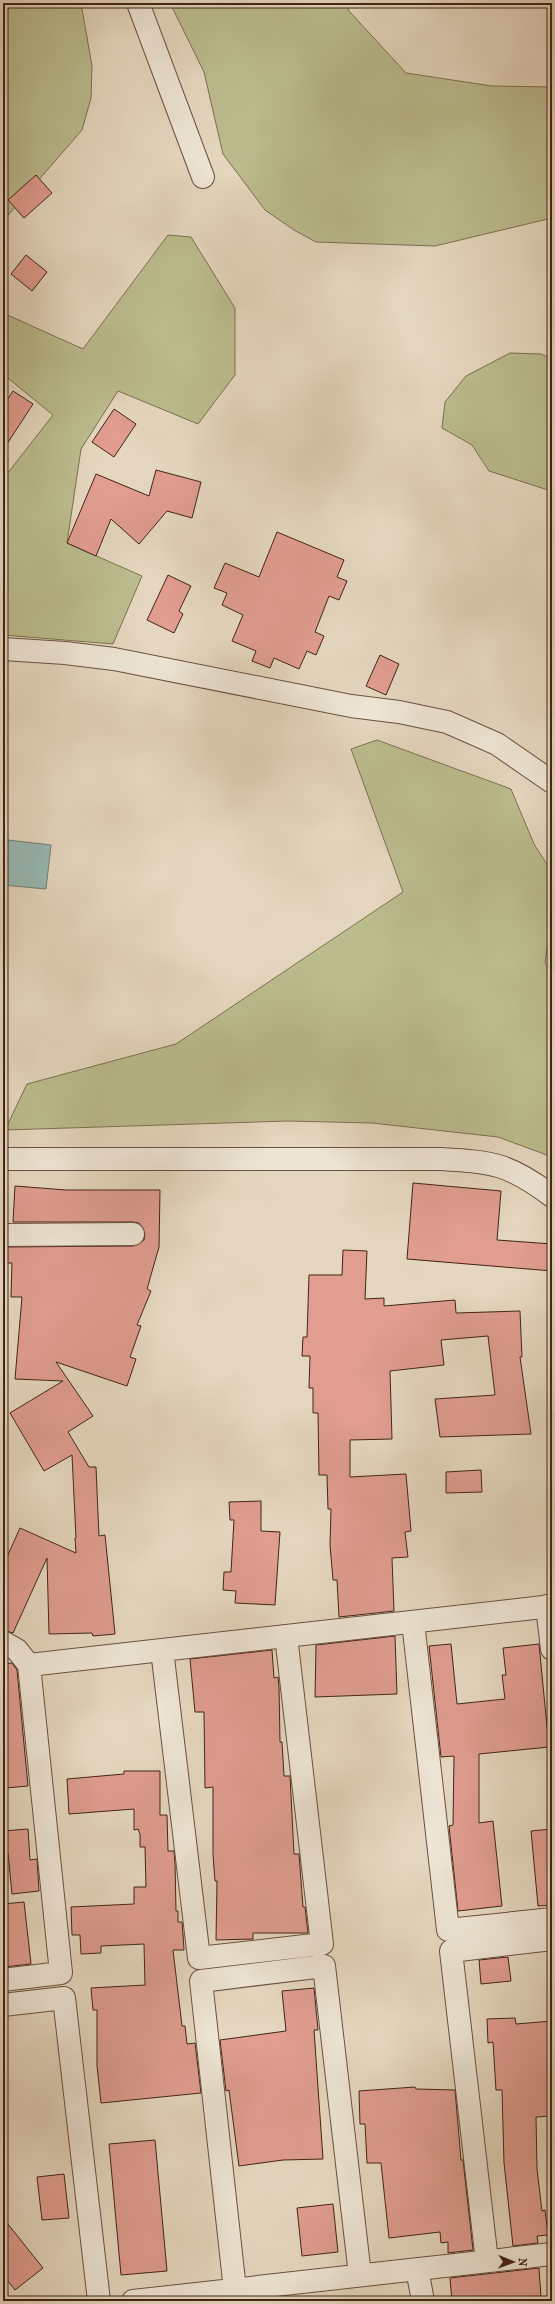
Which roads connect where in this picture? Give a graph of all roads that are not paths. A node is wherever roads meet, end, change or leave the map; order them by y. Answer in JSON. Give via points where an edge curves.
{"nodes":[{"id":1,"x":138,"y":3,"type":"edge"},
{"id":2,"x":203,"y":177,"type":"dead end"},
{"id":3,"x":3,"y":649,"type":"edge"},
{"id":4,"x":552,"y":783,"type":"edge"},
{"id":5,"x":3,"y":1159,"type":"edge"},
{"id":6,"x":552,"y":1196,"type":"edge"},
{"id":7,"x":133,"y":1234,"type":"dead end"},
{"id":8,"x":3,"y":1235,"type":"edge"},
{"id":9,"x":550,"y":1606,"type":"edge"},
{"id":10,"x":413,"y":1622,"type":"junction"},
{"id":11,"x":286,"y":1636,"type":"junction"},
{"id":12,"x":3,"y":1642,"type":"edge"},
{"id":13,"x":552,"y":1649,"type":"edge"},
{"id":14,"x":162,"y":1650,"type":"junction"},
{"id":15,"x":29,"y":1665,"type":"junction"},
{"id":16,"x":552,"y":1919,"type":"edge"},
{"id":17,"x":552,"y":1939,"type":"edge"},
{"id":18,"x":3,"y":1980,"type":"edge"},
{"id":19,"x":3,"y":2005,"type":"edge"},
{"id":20,"x":552,"y":2254,"type":"edge"},
{"id":21,"x":487,"y":2261,"type":"junction"},
{"id":22,"x":417,"y":2269,"type":"junction"},
{"id":23,"x":360,"y":2276,"type":"junction"},
{"id":24,"x":235,"y":2290,"type":"junction"},
{"id":25,"x":290,"y":2292,"type":"edge"},
{"id":26,"x":99,"y":2301,"type":"edge"},
{"id":27,"x":141,"y":2301,"type":"edge"},
{"id":28,"x":423,"y":2301,"type":"edge"}],
"edges":[{"from":1,"to":2,"type":"street"},
{"from":3,"to":4,"type":"street","via":[[114,659],[351,706],[447,722],[497,744]]},
{"from":5,"to":6,"type":"street","via":[[486,1161],[510,1168]]},
{"from":7,"to":8,"type":"street"},
{"from":9,"to":10,"type":"street"},
{"from":9,"to":13,"type":"street"},
{"from":10,"to":11,"type":"street"},
{"from":10,"to":16,"type":"street","via":[[448,1930]]},
{"from":11,"to":14,"type":"street"},
{"from":11,"to":14,"type":"street","via":[[322,1944],[199,1958]]},
{"from":12,"to":15,"type":"street","via":[[17,1650]]},
{"from":14,"to":15,"type":"street"},
{"from":15,"to":18,"type":"street","via":[[61,1973]]},
{"from":17,"to":21,"type":"street","via":[[451,1951]]},
{"from":19,"to":26,"type":"street","via":[[64,1998]]},
{"from":20,"to":21,"type":"street"},
{"from":21,"to":22,"type":"street"},
{"from":22,"to":23,"type":"street"},
{"from":22,"to":28,"type":"street"},
{"from":23,"to":24,"type":"street","via":[[324,1966],[201,1981]]},
{"from":23,"to":25,"type":"street"},
{"from":24,"to":25,"type":"street"},
{"from":24,"to":27,"type":"street"}]}
